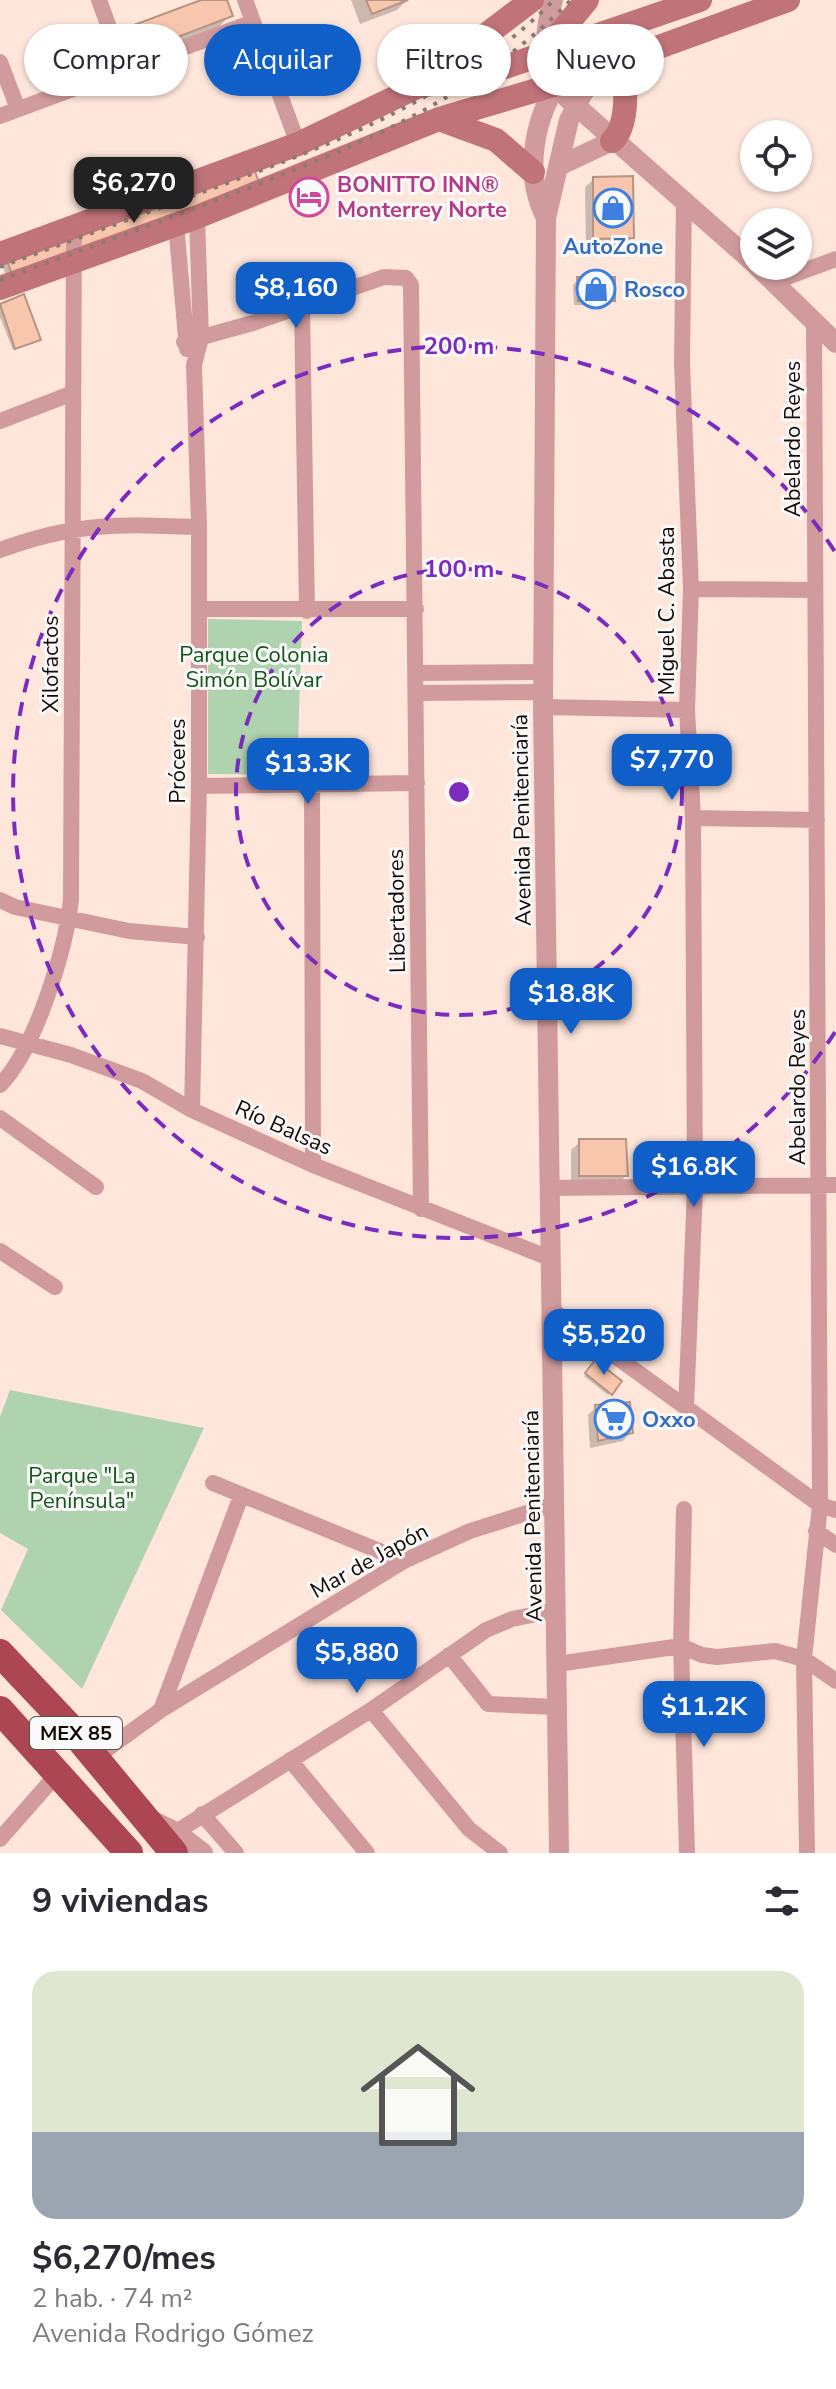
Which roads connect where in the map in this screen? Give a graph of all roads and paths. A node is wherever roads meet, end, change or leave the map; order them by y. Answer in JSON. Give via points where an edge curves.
{"nodes":[{"id":1,"x":99,"y":0,"type":"edge"},
{"id":2,"x":245,"y":0,"type":"edge"},
{"id":3,"x":532,"y":0,"type":"edge"},
{"id":4,"x":553,"y":0,"type":"edge"},
{"id":5,"x":587,"y":0,"type":"edge"},
{"id":6,"x":596,"y":0,"type":"edge"},
{"id":7,"x":700,"y":0,"type":"edge"},
{"id":8,"x":788,"y":0,"type":"edge"},
{"id":9,"x":755,"y":6,"type":"edge"},
{"id":10,"x":653,"y":17,"type":"junction"},
{"id":11,"x":253,"y":22,"type":"junction"},
{"id":12,"x":108,"y":24,"type":"edge"},
{"id":13,"x":500,"y":24,"type":"edge"},
{"id":14,"x":549,"y":24,"type":"edge"},
{"id":15,"x":568,"y":24,"type":"edge"},
{"id":16,"x":621,"y":24,"type":"edge"},
{"id":17,"x":634,"y":24,"type":"edge"},
{"id":18,"x":640,"y":24,"type":"edge"},
{"id":19,"x":664,"y":43,"type":"edge"},
{"id":20,"x":188,"y":47,"type":"edge"},
{"id":21,"x":0,"y":62,"type":"edge"},
{"id":22,"x":527,"y":65,"type":"edge"},
{"id":23,"x":527,"y":93,"type":"edge"},
{"id":24,"x":55,"y":96,"type":"edge"},
{"id":25,"x":398,"y":96,"type":"edge"},
{"id":26,"x":551,"y":96,"type":"edge"},
{"id":27,"x":567,"y":96,"type":"edge"},
{"id":28,"x":584,"y":96,"type":"edge"},
{"id":29,"x":619,"y":96,"type":"edge"},
{"id":30,"x":575,"y":106,"type":"junction"},
{"id":31,"x":18,"y":109,"type":"junction"},
{"id":32,"x":0,"y":116,"type":"edge"},
{"id":33,"x":439,"y":119,"type":"junction"},
{"id":34,"x":612,"y":141,"type":"junction"},
{"id":35,"x":298,"y":144,"type":"junction"},
{"id":36,"x":559,"y":166,"type":"junction"},
{"id":37,"x":533,"y":172,"type":"junction"},
{"id":38,"x":684,"y":199,"type":"junction"},
{"id":39,"x":546,"y":218,"type":"junction"},
{"id":40,"x":187,"y":220,"type":"junction"},
{"id":41,"x":74,"y":227,"type":"junction"},
{"id":42,"x":740,"y":250,"type":"edge"},
{"id":43,"x":0,"y":254,"type":"edge"},
{"id":44,"x":836,"y":259,"type":"edge"},
{"id":45,"x":74,"y":261,"type":"junction"},
{"id":46,"x":774,"y":282,"type":"joint"},
{"id":47,"x":0,"y":288,"type":"edge"},
{"id":48,"x":302,"y":306,"type":"junction"},
{"id":49,"x":814,"y":321,"type":"junction"},
{"id":50,"x":201,"y":338,"type":"junction"},
{"id":51,"x":184,"y":342,"type":"junction"},
{"id":52,"x":836,"y":343,"type":"edge"},
{"id":53,"x":194,"y":365,"type":"junction"},
{"id":54,"x":73,"y":393,"type":"junction"},
{"id":55,"x":0,"y":421,"type":"edge"},
{"id":56,"x":199,"y":527,"type":"junction"},
{"id":57,"x":73,"y":528,"type":"junction"},
{"id":58,"x":0,"y":550,"type":"edge"},
{"id":59,"x":691,"y":589,"type":"junction"},
{"id":60,"x":815,"y":590,"type":"junction"},
{"id":61,"x":200,"y":609,"type":"junction"},
{"id":62,"x":416,"y":609,"type":"junction"},
{"id":63,"x":307,"y":611,"type":"junction"},
{"id":64,"x":416,"y":673,"type":"junction"},
{"id":65,"x":543,"y":690,"type":"junction"},
{"id":66,"x":417,"y":693,"type":"junction"},
{"id":67,"x":687,"y":710,"type":"junction"},
{"id":68,"x":417,"y":783,"type":"junction"},
{"id":69,"x":199,"y":786,"type":"junction"},
{"id":70,"x":312,"y":786,"type":"junction"},
{"id":71,"x":693,"y":818,"type":"junction"},
{"id":72,"x":817,"y":820,"type":"junction"},
{"id":73,"x":0,"y":900,"type":"edge"},
{"id":74,"x":69,"y":918,"type":"junction"},
{"id":75,"x":197,"y":937,"type":"junction"},
{"id":76,"x":0,"y":1036,"type":"edge"},
{"id":77,"x":30,"y":1043,"type":"junction"},
{"id":78,"x":0,"y":1085,"type":"edge"},
{"id":79,"x":192,"y":1110,"type":"junction"},
{"id":80,"x":0,"y":1118,"type":"edge"},
{"id":81,"x":313,"y":1165,"type":"junction"},
{"id":82,"x":828,"y":1186,"type":"edge"},
{"id":83,"x":96,"y":1187,"type":"dead end"},
{"id":84,"x":551,"y":1188,"type":"junction"},
{"id":85,"x":695,"y":1189,"type":"junction"},
{"id":86,"x":421,"y":1209,"type":"junction"},
{"id":87,"x":0,"y":1251,"type":"edge"},
{"id":88,"x":552,"y":1259,"type":"junction"},
{"id":89,"x":55,"y":1287,"type":"dead end"},
{"id":90,"x":552,"y":1310,"type":"junction"},
{"id":91,"x":686,"y":1407,"type":"junction"},
{"id":92,"x":213,"y":1483,"type":"dead end"},
{"id":93,"x":241,"y":1496,"type":"junction"},
{"id":94,"x":555,"y":1504,"type":"junction"},
{"id":95,"x":828,"y":1508,"type":"edge"},
{"id":96,"x":684,"y":1509,"type":"dead end"},
{"id":97,"x":816,"y":1531,"type":"junction"},
{"id":98,"x":836,"y":1545,"type":"edge"},
{"id":99,"x":404,"y":1561,"type":"junction"},
{"id":100,"x":557,"y":1610,"type":"junction"},
{"id":101,"x":681,"y":1646,"type":"junction"},
{"id":102,"x":0,"y":1653,"type":"edge"},
{"id":103,"x":449,"y":1655,"type":"junction"},
{"id":104,"x":804,"y":1659,"type":"junction"},
{"id":105,"x":557,"y":1664,"type":"junction"},
{"id":106,"x":836,"y":1681,"type":"edge"},
{"id":107,"x":557,"y":1707,"type":"junction"},
{"id":108,"x":0,"y":1710,"type":"edge"},
{"id":109,"x":161,"y":1710,"type":"junction"},
{"id":110,"x":371,"y":1710,"type":"junction"},
{"id":111,"x":96,"y":1757,"type":"junction"},
{"id":112,"x":290,"y":1760,"type":"junction"},
{"id":113,"x":58,"y":1773,"type":"junction"},
{"id":114,"x":202,"y":1814,"type":"junction"},
{"id":115,"x":0,"y":1839,"type":"edge"},
{"id":116,"x":175,"y":1842,"type":"edge"},
{"id":117,"x":129,"y":1853,"type":"edge"},
{"id":118,"x":203,"y":1853,"type":"edge"},
{"id":119,"x":236,"y":1853,"type":"edge"},
{"id":120,"x":367,"y":1853,"type":"edge"},
{"id":121,"x":500,"y":1853,"type":"edge"},
{"id":122,"x":559,"y":1853,"type":"edge"},
{"id":123,"x":687,"y":1853,"type":"edge"},
{"id":124,"x":807,"y":1853,"type":"edge"}],
"edges":[{"from":1,"to":12,"type":"street"},
{"from":2,"to":11,"type":"street"},
{"from":3,"to":13,"type":"main road"},
{"from":4,"to":14,"type":"street"},
{"from":5,"to":15,"type":"main road"},
{"from":6,"to":16,"type":"main road"},
{"from":7,"to":10,"type":"main road"},
{"from":8,"to":9,"type":"main road"},
{"from":9,"to":19,"type":"main road"},
{"from":10,"to":17,"type":"main road"},
{"from":10,"to":18,"type":"main road"},
{"from":11,"to":20,"type":"street"},
{"from":11,"to":35,"type":"street"},
{"from":21,"to":31,"type":"street"},
{"from":22,"to":33,"type":"main road"},
{"from":23,"to":33,"type":"main road"},
{"from":24,"to":31,"type":"street"},
{"from":25,"to":35,"type":"main road"},
{"from":26,"to":37,"type":"street","name":"Avenida Penitenciaría","via":[[537,124]]},
{"from":27,"to":30,"type":"street"},
{"from":28,"to":30,"type":"street","name":"Avenida Penitenciaría"},
{"from":29,"to":34,"type":"main road","via":[[623,119]]},
{"from":30,"to":34,"type":"street"},
{"from":30,"to":36,"type":"street","name":"Avenida Penitenciaría"},
{"from":31,"to":32,"type":"street"},
{"from":33,"to":37,"type":"main road","via":[[496,140]]},
{"from":33,"to":40,"type":"main road"},
{"from":34,"to":36,"type":"street"},
{"from":34,"to":38,"type":"street"},
{"from":35,"to":41,"type":"main road"},
{"from":36,"to":39,"type":"street","name":"Avenida Penitenciaría"},
{"from":37,"to":39,"type":"street","name":"Avenida Penitenciaría"},
{"from":38,"to":42,"type":"street"},
{"from":38,"to":59,"type":"street","name":"Miguel C. Abasta","via":[[682,363]]},
{"from":39,"to":65,"type":"street","name":"Avenida Penitenciaría"},
{"from":40,"to":45,"type":"main road"},
{"from":40,"to":50,"type":"street","name":"Próceres"},
{"from":40,"to":51,"type":"street","name":"Próceres"},
{"from":41,"to":43,"type":"main road"},
{"from":41,"to":45,"type":"street","name":"Xilofactos"},
{"from":44,"to":46,"type":"street"},
{"from":45,"to":47,"type":"main road"},
{"from":45,"to":54,"type":"street","name":"Xilofactos"},
{"from":46,"to":49,"type":"street"},
{"from":48,"to":50,"type":"street"},
{"from":48,"to":62,"type":"street","name":"Libertadores","via":[[384,277],[406,278],[413,296]]},
{"from":48,"to":63,"type":"street"},
{"from":49,"to":52,"type":"street"},
{"from":49,"to":60,"type":"street","name":"Abelardo Reyes"},
{"from":50,"to":51,"type":"street"},
{"from":50,"to":53,"type":"street","name":"Próceres"},
{"from":51,"to":53,"type":"street","name":"Próceres"},
{"from":53,"to":56,"type":"street","name":"Próceres"},
{"from":54,"to":55,"type":"street"},
{"from":54,"to":57,"type":"street","name":"Xilofactos"},
{"from":56,"to":57,"type":"street"},
{"from":56,"to":61,"type":"street","name":"Próceres"},
{"from":57,"to":58,"type":"street"},
{"from":57,"to":74,"type":"street","name":"Xilofactos"},
{"from":59,"to":60,"type":"street"},
{"from":59,"to":67,"type":"street","name":"Miguel C. Abasta"},
{"from":60,"to":72,"type":"street","name":"Abelardo Reyes"},
{"from":61,"to":63,"type":"street"},
{"from":61,"to":69,"type":"street","name":"Próceres"},
{"from":62,"to":63,"type":"street"},
{"from":62,"to":64,"type":"street","name":"Libertadores"},
{"from":64,"to":65,"type":"street"},
{"from":64,"to":66,"type":"street","name":"Libertadores"},
{"from":65,"to":66,"type":"street"},
{"from":65,"to":67,"type":"street"},
{"from":65,"to":84,"type":"street","name":"Avenida Penitenciaría"},
{"from":66,"to":68,"type":"street","name":"Libertadores"},
{"from":67,"to":71,"type":"street","name":"Miguel C. Abasta"},
{"from":68,"to":70,"type":"street"},
{"from":68,"to":86,"type":"street","name":"Libertadores"},
{"from":69,"to":70,"type":"street"},
{"from":69,"to":75,"type":"street","name":"Próceres"},
{"from":70,"to":81,"type":"street"},
{"from":71,"to":72,"type":"street"},
{"from":71,"to":85,"type":"street","name":"Miguel C. Abasta"},
{"from":72,"to":82,"type":"street","name":"Abelardo Reyes"},
{"from":73,"to":74,"type":"street"},
{"from":74,"to":75,"type":"street","via":[[129,931]]},
{"from":74,"to":77,"type":"street","name":"Xilofactos"},
{"from":75,"to":79,"type":"street","name":"Próceres"},
{"from":76,"to":77,"type":"street","name":"Río Balsas"},
{"from":77,"to":78,"type":"street","name":"Xilofactos"},
{"from":77,"to":79,"type":"street","name":"Río Balsas","via":[[142,1081]]},
{"from":79,"to":81,"type":"street","name":"Río Balsas"},
{"from":80,"to":83,"type":"street"},
{"from":81,"to":86,"type":"street","name":"Río Balsas"},
{"from":82,"to":85,"type":"street"},
{"from":82,"to":95,"type":"street","name":"Abelardo Reyes"},
{"from":84,"to":85,"type":"street"},
{"from":84,"to":88,"type":"street","name":"Avenida Penitenciaría"},
{"from":85,"to":91,"type":"street","name":"Miguel C. Abasta"},
{"from":86,"to":88,"type":"street","name":"Río Balsas"},
{"from":87,"to":89,"type":"street"},
{"from":88,"to":90,"type":"street","name":"Avenida Penitenciaría"},
{"from":90,"to":91,"type":"street"},
{"from":90,"to":94,"type":"street","name":"Avenida Penitenciaría"},
{"from":91,"to":95,"type":"street"},
{"from":92,"to":93,"type":"street"},
{"from":93,"to":99,"type":"street"},
{"from":93,"to":109,"type":"street"},
{"from":94,"to":99,"type":"street","name":"Mar de Japón","via":[[470,1531]]},
{"from":94,"to":100,"type":"street","name":"Avenida Penitenciaría"},
{"from":95,"to":97,"type":"street","name":"Abelardo Reyes"},
{"from":96,"to":101,"type":"street"},
{"from":97,"to":98,"type":"street"},
{"from":97,"to":104,"type":"street","name":"Abelardo Reyes"},
{"from":99,"to":109,"type":"street","name":"Mar de Japón"},
{"from":100,"to":103,"type":"street","via":[[500,1623]]},
{"from":100,"to":105,"type":"street","name":"Avenida Penitenciaría"},
{"from":101,"to":104,"type":"street","via":[[717,1657],[775,1651]]},
{"from":101,"to":105,"type":"street"},
{"from":101,"to":123,"type":"street"},
{"from":102,"to":111,"type":"highway","number":"MEX 85"},
{"from":103,"to":107,"type":"street","via":[[488,1704]]},
{"from":103,"to":110,"type":"street"},
{"from":104,"to":106,"type":"street"},
{"from":104,"to":124,"type":"street","name":"Abelardo Reyes"},
{"from":105,"to":107,"type":"street","name":"Avenida Penitenciaría"},
{"from":107,"to":122,"type":"street","name":"Avenida Penitenciaría"},
{"from":108,"to":113,"type":"highway","number":"MEX 85"},
{"from":109,"to":111,"type":"street","name":"Mar de Japón"},
{"from":110,"to":112,"type":"street"},
{"from":110,"to":121,"type":"street","via":[[469,1829]]},
{"from":111,"to":116,"type":"highway","number":"MEX 85","via":[[146,1818]]},
{"from":112,"to":114,"type":"street"},
{"from":112,"to":120,"type":"street"},
{"from":113,"to":115,"type":"street"},
{"from":113,"to":117,"type":"highway","number":"MEX 85"},
{"from":114,"to":116,"type":"street"},
{"from":114,"to":119,"type":"street"},
{"from":116,"to":118,"type":"street"}]}
